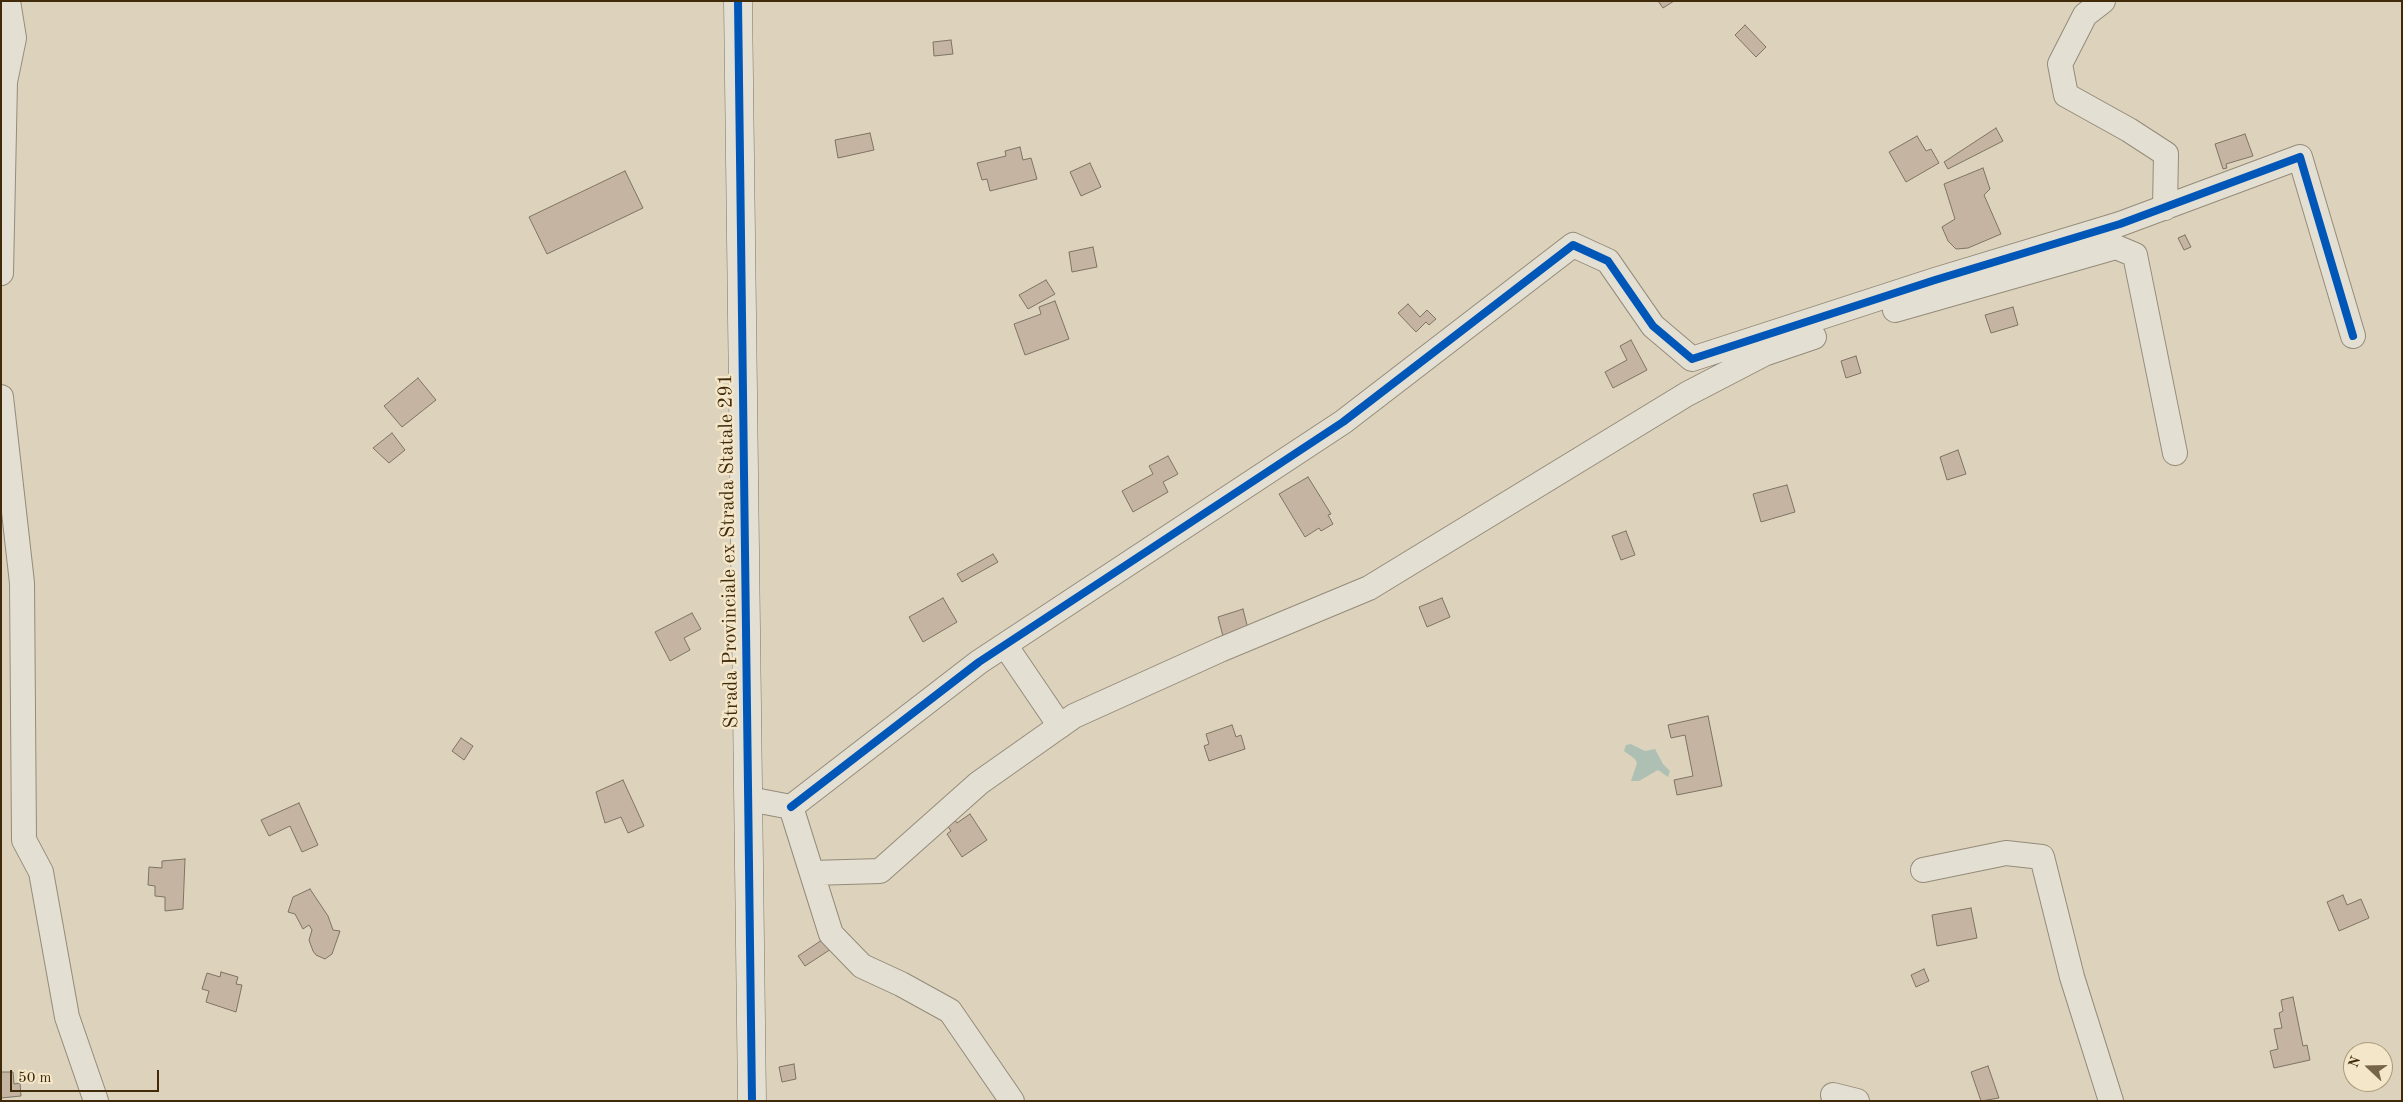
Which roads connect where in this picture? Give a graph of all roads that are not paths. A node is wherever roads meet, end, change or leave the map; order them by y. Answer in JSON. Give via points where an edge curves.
{"nodes":[{"id":1,"x":8,"y":1,"type":"edge"},
{"id":2,"x":738,"y":1,"type":"edge"},
{"id":3,"x":2103,"y":1,"type":"edge"},
{"id":4,"x":2165,"y":208,"type":"junction"},
{"id":5,"x":1,"y":273,"type":"edge"},
{"id":6,"x":2353,"y":336,"type":"dead end"},
{"id":7,"x":1,"y":397,"type":"edge"},
{"id":8,"x":2175,"y":454,"type":"dead end"},
{"id":9,"x":1005,"y":645,"type":"junction"},
{"id":10,"x":1060,"y":726,"type":"junction"},
{"id":11,"x":749,"y":799,"type":"junction"},
{"id":12,"x":791,"y":807,"type":"junction"},
{"id":13,"x":1923,"y":870,"type":"dead end"},
{"id":14,"x":812,"y":873,"type":"junction"},
{"id":15,"x":1833,"y":1095,"type":"dead end"},
{"id":16,"x":96,"y":1101,"type":"edge"},
{"id":17,"x":752,"y":1101,"type":"edge"},
{"id":18,"x":1012,"y":1101,"type":"edge"},
{"id":19,"x":1857,"y":1101,"type":"edge"},
{"id":20,"x":2111,"y":1101,"type":"edge"}],
"edges":[{"from":1,"to":5,"type":"street","via":[[14,38],[6,82]]},
{"from":2,"to":11,"type":"street","name":"Strada Provinciale ex Strada Statale 291"},
{"from":3,"to":4,"type":"street","via":[[2085,15],[2060,64],[2066,95],[2166,154]]},
{"from":4,"to":6,"type":"street","via":[[2300,157]]},
{"from":4,"to":9,"type":"street","via":[[1692,359],[1653,326],[1608,262],[1573,245],[1343,422]]},
{"from":7,"to":16,"type":"street","via":[[22,583],[24,840],[41,872],[67,1017]]},
{"from":8,"to":10,"type":"street","via":[[2135,255],[2116,247],[1908,306],[1764,354],[1687,394],[1369,588],[1220,650],[1074,716]]},
{"from":9,"to":10,"type":"street"},
{"from":9,"to":12,"type":"street"},
{"from":10,"to":14,"type":"street","via":[[979,783],[880,872]]},
{"from":11,"to":12,"type":"street"},
{"from":11,"to":17,"type":"street","name":"Strada Provinciale ex Strada Statale 291"},
{"from":12,"to":14,"type":"street"},
{"from":13,"to":20,"type":"street","via":[[2006,853],[2042,857],[2072,977]]},
{"from":14,"to":18,"type":"street","via":[[831,934],[862,966],[950,1011]]},
{"from":15,"to":19,"type":"street"}]}
